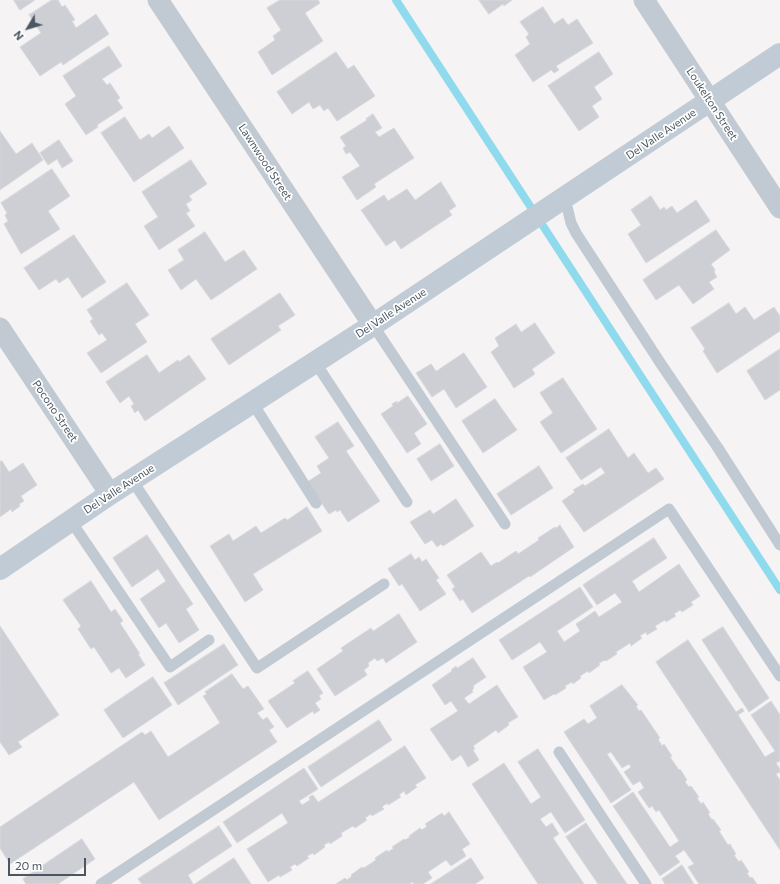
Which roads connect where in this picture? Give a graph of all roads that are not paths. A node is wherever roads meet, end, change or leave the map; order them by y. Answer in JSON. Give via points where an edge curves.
{"nodes":[{"id":1,"x":158,"y":0,"type":"edge"},
{"id":2,"x":644,"y":0,"type":"edge"},
{"id":3,"x":780,"y":54,"type":"edge"},
{"id":4,"x":710,"y":101,"type":"junction"},
{"id":5,"x":559,"y":202,"type":"junction"},
{"id":6,"x":780,"y":208,"type":"edge"},
{"id":7,"x":373,"y":325,"type":"junction"},
{"id":8,"x":0,"y":328,"type":"edge"},
{"id":9,"x":315,"y":362,"type":"junction"},
{"id":10,"x":252,"y":402,"type":"junction"},
{"id":11,"x":132,"y":480,"type":"junction"},
{"id":12,"x":110,"y":494,"type":"junction"},
{"id":13,"x":316,"y":502,"type":"dead end"},
{"id":14,"x":407,"y":502,"type":"dead end"},
{"id":15,"x":71,"y":521,"type":"junction"},
{"id":16,"x":505,"y":524,"type":"dead end"},
{"id":17,"x":780,"y":545,"type":"edge"},
{"id":18,"x":0,"y":569,"type":"edge"},
{"id":19,"x":384,"y":584,"type":"dead end"},
{"id":20,"x":210,"y":640,"type":"dead end"},
{"id":21,"x":780,"y":676,"type":"edge"},
{"id":22,"x":559,"y":752,"type":"dead end"},
{"id":23,"x":101,"y":884,"type":"edge"},
{"id":24,"x":646,"y":884,"type":"edge"}],
"edges":[{"from":1,"to":7,"type":"street","name":"Lawnwood Street"},
{"from":2,"to":4,"type":"street","name":"Loukelton Street"},
{"from":3,"to":4,"type":"street","name":"Del Valle Avenue"},
{"from":4,"to":5,"type":"street","name":"Del Valle Avenue"},
{"from":4,"to":6,"type":"street","name":"Loukelton Street"},
{"from":5,"to":7,"type":"street","name":"Del Valle Avenue"},
{"from":5,"to":17,"type":"lane","via":[[576,233]]},
{"from":7,"to":9,"type":"street","name":"Del Valle Avenue"},
{"from":7,"to":16,"type":"lane"},
{"from":8,"to":12,"type":"street","name":"Pocono Street"},
{"from":9,"to":10,"type":"street","name":"Del Valle Avenue"},
{"from":9,"to":14,"type":"lane"},
{"from":10,"to":11,"type":"street","name":"Del Valle Avenue"},
{"from":10,"to":13,"type":"lane"},
{"from":11,"to":12,"type":"street","name":"Del Valle Avenue"},
{"from":11,"to":19,"type":"lane","via":[[256,668]]},
{"from":12,"to":15,"type":"street","name":"Del Valle Avenue"},
{"from":15,"to":18,"type":"street","name":"Del Valle Avenue"},
{"from":15,"to":20,"type":"lane","via":[[170,667]]},
{"from":21,"to":23,"type":"lane","via":[[669,509]]},
{"from":22,"to":24,"type":"lane"}]}
